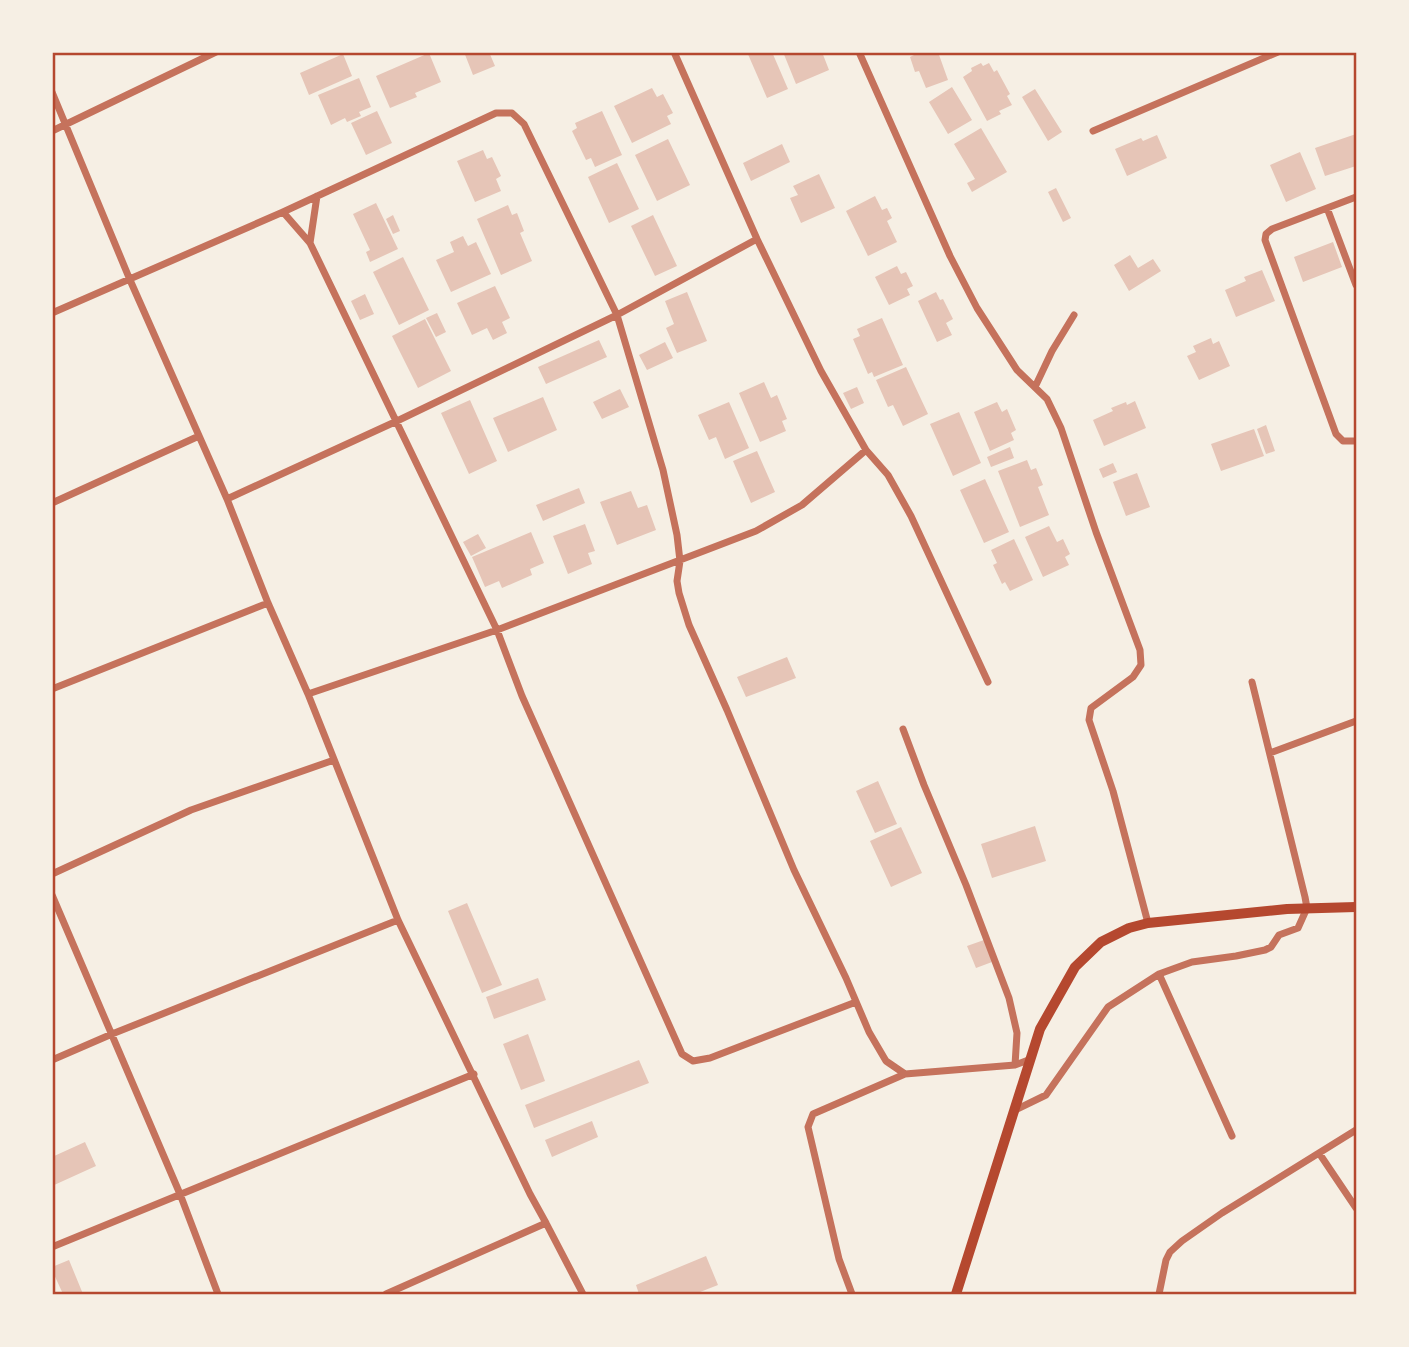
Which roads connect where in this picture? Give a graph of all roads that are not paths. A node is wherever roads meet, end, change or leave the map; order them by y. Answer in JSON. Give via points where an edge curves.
{"nodes":[{"id":1,"x":216,"y":52,"type":"edge"},
{"id":2,"x":674,"y":52,"type":"edge"},
{"id":3,"x":859,"y":52,"type":"edge"},
{"id":4,"x":1278,"y":52,"type":"edge"},
{"id":5,"x":52,"y":92,"type":"edge"},
{"id":6,"x":66,"y":125,"type":"junction"},
{"id":7,"x":52,"y":131,"type":"edge"},
{"id":8,"x":1093,"y":131,"type":"dead end"},
{"id":9,"x":317,"y":196,"type":"junction"},
{"id":10,"x":1356,"y":197,"type":"edge"},
{"id":11,"x":1327,"y":208,"type":"junction"},
{"id":12,"x":283,"y":212,"type":"junction"},
{"id":13,"x":757,"y":239,"type":"junction"},
{"id":14,"x":310,"y":243,"type":"junction"},
{"id":15,"x":130,"y":280,"type":"junction"},
{"id":16,"x":1356,"y":285,"type":"edge"},
{"id":17,"x":52,"y":313,"type":"edge"},
{"id":18,"x":1074,"y":315,"type":"dead end"},
{"id":19,"x":617,"y":316,"type":"junction"},
{"id":20,"x":1035,"y":387,"type":"junction"},
{"id":21,"x":397,"y":421,"type":"junction"},
{"id":22,"x":199,"y":436,"type":"junction"},
{"id":23,"x":1356,"y":441,"type":"edge"},
{"id":24,"x":866,"y":450,"type":"junction"},
{"id":25,"x":227,"y":499,"type":"junction"},
{"id":26,"x":52,"y":503,"type":"edge"},
{"id":27,"x":680,"y":561,"type":"junction"},
{"id":28,"x":268,"y":603,"type":"junction"},
{"id":29,"x":497,"y":630,"type":"junction"},
{"id":30,"x":988,"y":682,"type":"dead end"},
{"id":31,"x":1252,"y":682,"type":"dead end"},
{"id":32,"x":52,"y":689,"type":"edge"},
{"id":33,"x":308,"y":694,"type":"junction"},
{"id":34,"x":1356,"y":721,"type":"edge"},
{"id":35,"x":903,"y":729,"type":"dead end"},
{"id":36,"x":1270,"y":753,"type":"junction"},
{"id":37,"x":334,"y":760,"type":"junction"},
{"id":38,"x":52,"y":874,"type":"edge"},
{"id":39,"x":52,"y":895,"type":"edge"},
{"id":40,"x":1356,"y":907,"type":"edge"},
{"id":41,"x":1307,"y":908,"type":"junction"},
{"id":42,"x":398,"y":920,"type":"junction"},
{"id":43,"x":1148,"y":923,"type":"junction"},
{"id":44,"x":1159,"y":974,"type":"junction"},
{"id":45,"x":856,"y":1002,"type":"junction"},
{"id":46,"x":112,"y":1034,"type":"junction"},
{"id":47,"x":1031,"y":1059,"type":"junction"},
{"id":48,"x":52,"y":1060,"type":"edge"},
{"id":49,"x":1015,"y":1065,"type":"junction"},
{"id":50,"x":474,"y":1074,"type":"junction"},
{"id":51,"x":905,"y":1074,"type":"junction"},
{"id":52,"x":1015,"y":1111,"type":"junction"},
{"id":53,"x":1356,"y":1130,"type":"edge"},
{"id":54,"x":1232,"y":1136,"type":"dead end"},
{"id":55,"x":1319,"y":1153,"type":"junction"},
{"id":56,"x":180,"y":1194,"type":"junction"},
{"id":57,"x":1356,"y":1208,"type":"edge"},
{"id":58,"x":546,"y":1223,"type":"junction"},
{"id":59,"x":52,"y":1247,"type":"edge"},
{"id":60,"x":218,"y":1294,"type":"edge"},
{"id":61,"x":386,"y":1294,"type":"edge"},
{"id":62,"x":583,"y":1294,"type":"edge"},
{"id":63,"x":852,"y":1294,"type":"edge"},
{"id":64,"x":956,"y":1294,"type":"edge"},
{"id":65,"x":1159,"y":1294,"type":"edge"}],
"edges":[{"from":1,"to":6,"type":"street"},
{"from":2,"to":13,"type":"street"},
{"from":3,"to":20,"type":"street","via":[[950,256],[1017,370]]},
{"from":4,"to":8,"type":"street"},
{"from":5,"to":6,"type":"street"},
{"from":6,"to":7,"type":"street"},
{"from":6,"to":15,"type":"street"},
{"from":9,"to":12,"type":"street"},
{"from":9,"to":14,"type":"street"},
{"from":9,"to":19,"type":"street","via":[[496,113],[512,113],[524,124]]},
{"from":10,"to":11,"type":"street"},
{"from":11,"to":16,"type":"street"},
{"from":11,"to":23,"type":"street","via":[[1272,229],[1265,240],[1336,434],[1343,441]]},
{"from":12,"to":14,"type":"street"},
{"from":12,"to":15,"type":"street"},
{"from":13,"to":19,"type":"street"},
{"from":13,"to":24,"type":"street","via":[[821,371]]},
{"from":14,"to":21,"type":"street"},
{"from":15,"to":17,"type":"street"},
{"from":15,"to":22,"type":"street"},
{"from":18,"to":20,"type":"street"},
{"from":19,"to":21,"type":"street"},
{"from":19,"to":27,"type":"street","via":[[663,470]]},
{"from":20,"to":43,"type":"street","via":[[1047,398],[1060,428],[1140,650],[1141,665],[1133,677],[1091,708],[1089,720],[1114,791]]},
{"from":21,"to":25,"type":"street"},
{"from":21,"to":29,"type":"street"},
{"from":22,"to":25,"type":"street"},
{"from":22,"to":26,"type":"street"},
{"from":24,"to":27,"type":"street","via":[[788,514]]},
{"from":24,"to":30,"type":"street","via":[[888,475],[911,516]]},
{"from":25,"to":28,"type":"street"},
{"from":27,"to":29,"type":"street"},
{"from":27,"to":45,"type":"street","via":[[677,581],[689,625]]},
{"from":28,"to":32,"type":"street"},
{"from":28,"to":33,"type":"street"},
{"from":29,"to":33,"type":"street"},
{"from":29,"to":45,"type":"street","via":[[682,1054],[693,1061],[710,1058]]},
{"from":31,"to":36,"type":"street"},
{"from":33,"to":37,"type":"street"},
{"from":34,"to":36,"type":"street"},
{"from":35,"to":49,"type":"street","via":[[1009,998],[1017,1033]]},
{"from":36,"to":41,"type":"street"},
{"from":37,"to":38,"type":"street","via":[[191,810]]},
{"from":37,"to":42,"type":"street"},
{"from":39,"to":46,"type":"street"},
{"from":40,"to":41,"type":"main road"},
{"from":41,"to":43,"type":"main road"},
{"from":41,"to":44,"type":"street","via":[[1298,928],[1279,935],[1265,950],[1192,962]]},
{"from":42,"to":46,"type":"street"},
{"from":42,"to":50,"type":"street"},
{"from":43,"to":47,"type":"main road","via":[[1101,942],[1075,967],[1040,1029]]},
{"from":44,"to":52,"type":"street","via":[[1108,1007],[1046,1095]]},
{"from":44,"to":54,"type":"street"},
{"from":45,"to":51,"type":"street","via":[[886,1061]]},
{"from":46,"to":48,"type":"street"},
{"from":46,"to":56,"type":"street"},
{"from":47,"to":49,"type":"street"},
{"from":47,"to":52,"type":"main road"},
{"from":49,"to":51,"type":"street"},
{"from":50,"to":56,"type":"street"},
{"from":50,"to":58,"type":"street"},
{"from":51,"to":63,"type":"street","via":[[813,1114],[808,1127],[839,1259]]},
{"from":52,"to":64,"type":"main road"},
{"from":53,"to":55,"type":"street"},
{"from":55,"to":57,"type":"street"},
{"from":55,"to":65,"type":"street","via":[[1182,1241],[1166,1260]]},
{"from":56,"to":59,"type":"street"},
{"from":56,"to":60,"type":"street"},
{"from":58,"to":61,"type":"street"},
{"from":58,"to":62,"type":"street"}]}
